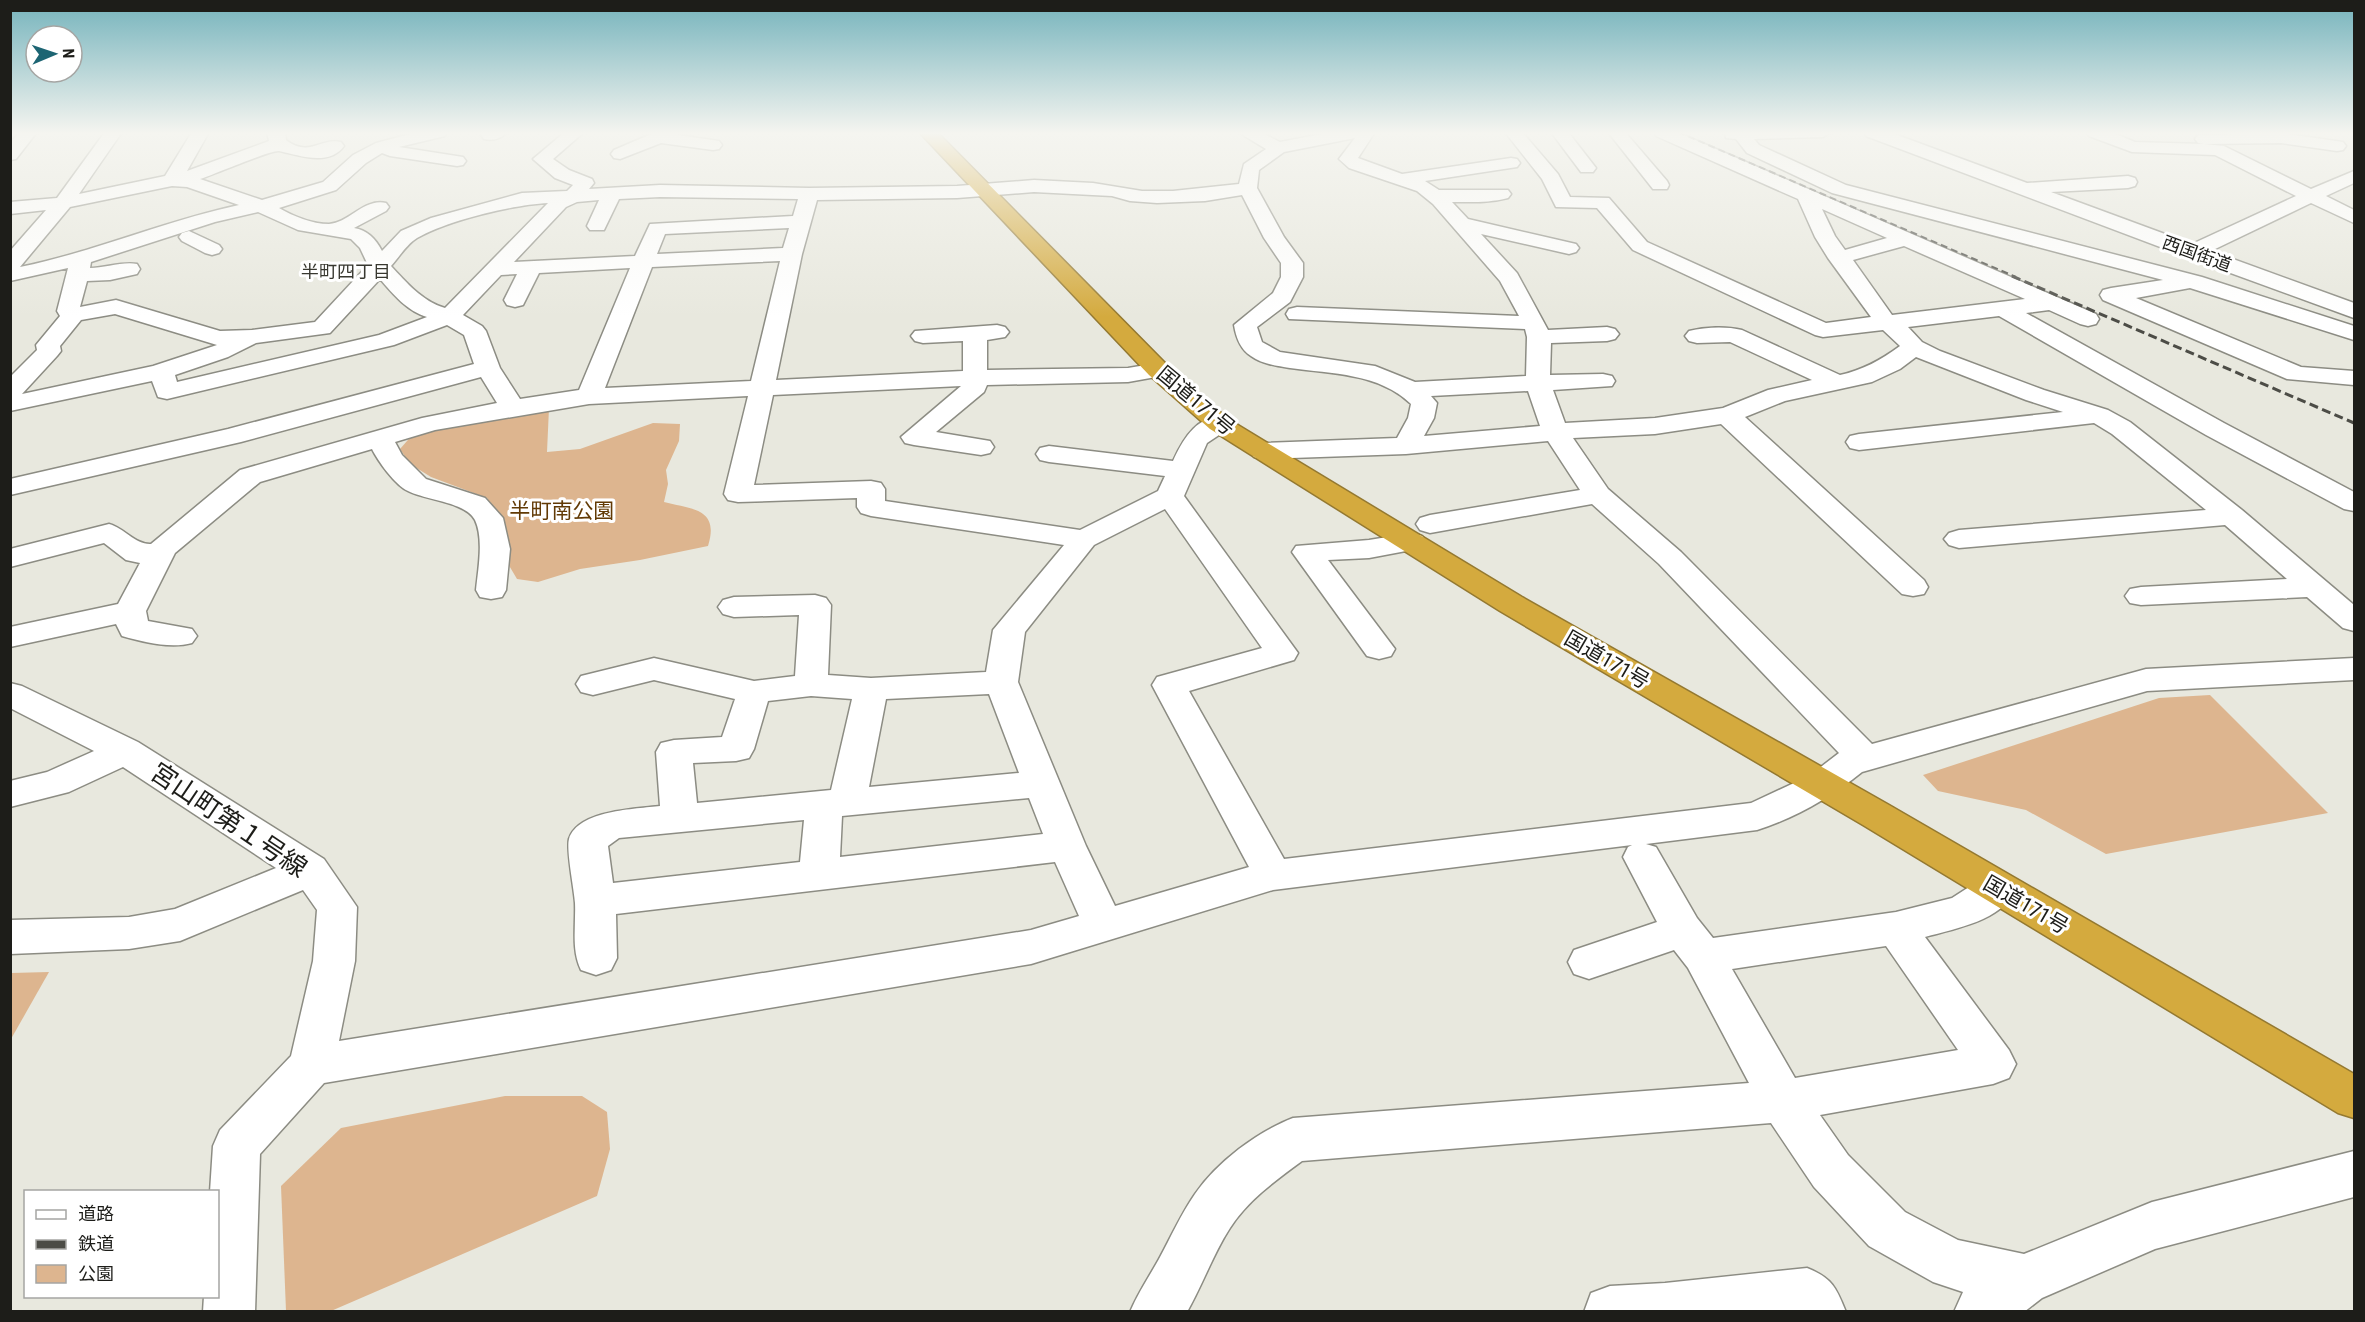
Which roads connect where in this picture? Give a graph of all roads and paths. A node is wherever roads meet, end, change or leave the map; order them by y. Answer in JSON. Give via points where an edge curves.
{"nodes":[{"id":1,"x":70,"y":194,"type":"edge"},
{"id":2,"x":107,"y":194,"type":"edge"},
{"id":3,"x":223,"y":194,"type":"edge"},
{"id":4,"x":313,"y":194,"type":"edge"},
{"id":5,"x":344,"y":194,"type":"edge"},
{"id":6,"x":469,"y":194,"type":"dead end"},
{"id":7,"x":575,"y":194,"type":"edge"},
{"id":8,"x":606,"y":194,"type":"junction"},
{"id":9,"x":612,"y":194,"type":"edge"},
{"id":10,"x":795,"y":194,"type":"edge"},
{"id":11,"x":810,"y":194,"type":"junction"},
{"id":12,"x":833,"y":194,"type":"edge"},
{"id":13,"x":985,"y":194,"type":"edge"},
{"id":14,"x":1126,"y":194,"type":"edge"},
{"id":15,"x":1224,"y":194,"type":"edge"},
{"id":16,"x":1251,"y":194,"type":"edge"},
{"id":17,"x":1442,"y":194,"type":"edge"},
{"id":18,"x":1468,"y":194,"type":"edge"},
{"id":19,"x":1501,"y":194,"type":"dead end"},
{"id":20,"x":1559,"y":194,"type":"edge"},
{"id":21,"x":1803,"y":194,"type":"edge"},
{"id":22,"x":1857,"y":194,"type":"edge"},
{"id":23,"x":2038,"y":194,"type":"edge"},
{"id":24,"x":2308,"y":194,"type":"edge"},
{"id":25,"x":2318,"y":194,"type":"edge"},
{"id":26,"x":1806,"y":195,"type":"junction"},
{"id":27,"x":573,"y":196,"type":"junction"},
{"id":28,"x":2313,"y":196,"type":"junction"},
{"id":29,"x":63,"y":203,"type":"junction"},
{"id":30,"x":495,"y":206,"type":"junction"},
{"id":31,"x":10,"y":208,"type":"edge"},
{"id":32,"x":271,"y":211,"type":"junction"},
{"id":33,"x":2355,"y":217,"type":"edge"},
{"id":34,"x":800,"y":222,"type":"junction"},
{"id":35,"x":1462,"y":224,"type":"junction"},
{"id":36,"x":597,"y":226,"type":"dead end"},
{"id":37,"x":332,"y":231,"type":"junction"},
{"id":38,"x":212,"y":239,"type":"dead end"},
{"id":39,"x":1906,"y":239,"type":"junction"},
{"id":40,"x":1569,"y":248,"type":"dead end"},
{"id":41,"x":2191,"y":252,"type":"junction"},
{"id":42,"x":792,"y":254,"type":"junction"},
{"id":43,"x":1838,"y":258,"type":"junction"},
{"id":44,"x":643,"y":261,"type":"junction"},
{"id":45,"x":2223,"y":263,"type":"junction"},
{"id":46,"x":379,"y":265,"type":"junction"},
{"id":47,"x":10,"y":266,"type":"edge"},
{"id":48,"x":80,"y":266,"type":"junction"},
{"id":49,"x":531,"y":267,"type":"junction"},
{"id":50,"x":129,"y":269,"type":"dead end"},
{"id":51,"x":493,"y":269,"type":"junction"},
{"id":52,"x":10,"y":275,"type":"edge"},
{"id":53,"x":2194,"y":282,"type":"junction"},
{"id":54,"x":515,"y":300,"type":"dead end"},
{"id":55,"x":2051,"y":303,"type":"junction"},
{"id":56,"x":2003,"y":309,"type":"junction"},
{"id":57,"x":2355,"y":311,"type":"edge"},
{"id":58,"x":1297,"y":314,"type":"dead end"},
{"id":59,"x":73,"y":315,"type":"junction"},
{"id":60,"x":449,"y":316,"type":"junction"},
{"id":61,"x":2088,"y":319,"type":"dead end"},
{"id":62,"x":1886,"y":322,"type":"junction"},
{"id":63,"x":1537,"y":330,"type":"junction"},
{"id":64,"x":2355,"y":333,"type":"edge"},
{"id":65,"x":1607,"y":334,"type":"dead end"},
{"id":66,"x":923,"y":336,"type":"dead end"},
{"id":67,"x":1697,"y":336,"type":"dead end"},
{"id":68,"x":252,"y":337,"type":"junction"},
{"id":69,"x":48,"y":345,"type":"junction"},
{"id":70,"x":1914,"y":347,"type":"junction"},
{"id":71,"x":488,"y":368,"type":"junction"},
{"id":72,"x":10,"y":369,"type":"edge"},
{"id":73,"x":1158,"y":370,"type":"junction"},
{"id":74,"x":162,"y":371,"type":"junction"},
{"id":75,"x":974,"y":378,"type":"junction"},
{"id":76,"x":2355,"y":378,"type":"edge"},
{"id":77,"x":1603,"y":381,"type":"dead end"},
{"id":78,"x":1838,"y":383,"type":"junction"},
{"id":79,"x":1538,"y":384,"type":"junction"},
{"id":80,"x":761,"y":389,"type":"junction"},
{"id":81,"x":1414,"y":390,"type":"junction"},
{"id":82,"x":10,"y":392,"type":"edge"},
{"id":83,"x":589,"y":396,"type":"junction"},
{"id":84,"x":10,"y":404,"type":"edge"},
{"id":85,"x":513,"y":408,"type":"junction"},
{"id":86,"x":1727,"y":415,"type":"junction"},
{"id":87,"x":2099,"y":416,"type":"junction"},
{"id":88,"x":1219,"y":424,"type":"junction"},
{"id":89,"x":1556,"y":433,"type":"junction"},
{"id":90,"x":231,"y":436,"type":"junction"},
{"id":91,"x":380,"y":437,"type":"junction"},
{"id":92,"x":1860,"y":442,"type":"dead end"},
{"id":93,"x":1406,"y":446,"type":"junction"},
{"id":94,"x":981,"y":447,"type":"dead end"},
{"id":95,"x":1263,"y":451,"type":"junction"},
{"id":96,"x":1049,"y":454,"type":"dead end"},
{"id":97,"x":250,"y":476,"type":"junction"},
{"id":98,"x":1176,"y":483,"type":"junction"},
{"id":99,"x":10,"y":487,"type":"edge"},
{"id":100,"x":1598,"y":495,"type":"junction"},
{"id":101,"x":2355,"y":503,"type":"edge"},
{"id":102,"x":2232,"y":516,"type":"junction"},
{"id":103,"x":1421,"y":533,"type":"junction"},
{"id":104,"x":1084,"y":539,"type":"junction"},
{"id":105,"x":1959,"y":539,"type":"dead end"},
{"id":106,"x":160,"y":553,"type":"junction"},
{"id":107,"x":10,"y":558,"type":"edge"},
{"id":108,"x":1913,"y":587,"type":"dead end"},
{"id":109,"x":2315,"y":587,"type":"junction"},
{"id":110,"x":491,"y":590,"type":"dead end"},
{"id":111,"x":2140,"y":596,"type":"dead end"},
{"id":112,"x":734,"y":607,"type":"dead end"},
{"id":113,"x":130,"y":611,"type":"junction"},
{"id":114,"x":2355,"y":621,"type":"edge"},
{"id":115,"x":182,"y":636,"type":"dead end"},
{"id":116,"x":10,"y":637,"type":"edge"},
{"id":117,"x":1379,"y":649,"type":"dead end"},
{"id":118,"x":2355,"y":669,"type":"edge"},
{"id":119,"x":1001,"y":682,"type":"junction"},
{"id":120,"x":593,"y":684,"type":"dead end"},
{"id":121,"x":811,"y":685,"type":"junction"},
{"id":122,"x":871,"y":689,"type":"junction"},
{"id":123,"x":754,"y":692,"type":"junction"},
{"id":124,"x":10,"y":694,"type":"edge"},
{"id":125,"x":125,"y":751,"type":"junction"},
{"id":126,"x":1864,"y":758,"type":"junction"},
{"id":127,"x":1041,"y":784,"type":"junction"},
{"id":128,"x":1822,"y":785,"type":"junction"},
{"id":129,"x":10,"y":794,"type":"edge"},
{"id":130,"x":836,"y":804,"type":"junction"},
{"id":131,"x":680,"y":819,"type":"junction"},
{"id":132,"x":1066,"y":846,"type":"junction"},
{"id":133,"x":1642,"y":857,"type":"dead end"},
{"id":134,"x":310,"y":870,"type":"junction"},
{"id":135,"x":819,"y":875,"type":"junction"},
{"id":136,"x":1274,"y":876,"type":"junction"},
{"id":137,"x":1997,"y":889,"type":"junction"},
{"id":138,"x":595,"y":901,"type":"junction"},
{"id":139,"x":1104,"y":926,"type":"junction"},
{"id":140,"x":1896,"y":928,"type":"junction"},
{"id":141,"x":10,"y":937,"type":"edge"},
{"id":142,"x":1693,"y":943,"type":"junction"},
{"id":143,"x":596,"y":958,"type":"dead end"},
{"id":144,"x":1588,"y":962,"type":"dead end"},
{"id":145,"x":311,"y":1065,"type":"junction"},
{"id":146,"x":2355,"y":1098,"type":"edge"},
{"id":147,"x":1783,"y":1101,"type":"junction"},
{"id":148,"x":2355,"y":1174,"type":"edge"},
{"id":149,"x":2024,"y":1280,"type":"junction"},
{"id":150,"x":1170,"y":1307,"type":"edge"},
{"id":151,"x":1665,"y":1310,"type":"edge"},
{"id":152,"x":229,"y":1311,"type":"edge"},
{"id":153,"x":1610,"y":1311,"type":"edge"},
{"id":154,"x":1820,"y":1311,"type":"edge"},
{"id":155,"x":1980,"y":1311,"type":"edge"}],
"edges":[{"from":1,"to":29,"type":"street"},
{"from":2,"to":29,"type":"street"},
{"from":3,"to":32,"type":"street"},
{"from":4,"to":32,"type":"street"},
{"from":5,"to":37,"type":"street","via":[[362,198]]},
{"from":6,"to":30,"type":"street"},
{"from":7,"to":27,"type":"street"},
{"from":8,"to":9,"type":"street"},
{"from":8,"to":27,"type":"street"},
{"from":8,"to":36,"type":"street"},
{"from":10,"to":11,"type":"street"},
{"from":11,"to":12,"type":"street"},
{"from":11,"to":34,"type":"street"},
{"from":13,"to":73,"type":"highway","name":"国道171号"},
{"from":14,"to":15,"type":"street"},
{"from":16,"to":81,"type":"street","via":[[1292,263],[1292,277],[1282,297],[1245,325],[1247,339],[1259,352],[1365,371]]},
{"from":17,"to":35,"type":"street"},
{"from":18,"to":19,"type":"street","via":[[1479,197]]},
{"from":20,"to":62,"type":"street","via":[[1563,203],[1602,202],[1640,246],[1823,330]]},
{"from":21,"to":26,"type":"street"},
{"from":22,"to":53,"type":"street"},
{"from":23,"to":41,"type":"street","name":"西国街道"},
{"from":24,"to":28,"type":"street"},
{"from":25,"to":28,"type":"street"},
{"from":26,"to":39,"type":"street"},
{"from":26,"to":43,"type":"street"},
{"from":27,"to":30,"type":"street","via":[[522,199]]},
{"from":27,"to":51,"type":"street","via":[[559,203]]},
{"from":28,"to":33,"type":"street"},
{"from":28,"to":41,"type":"street"},
{"from":29,"to":31,"type":"street"},
{"from":29,"to":47,"type":"street"},
{"from":30,"to":46,"type":"street","via":[[408,235]]},
{"from":32,"to":37,"type":"street","via":[[305,226]]},
{"from":32,"to":38,"type":"street"},
{"from":32,"to":48,"type":"street","via":[[211,217]]},
{"from":34,"to":42,"type":"street"},
{"from":34,"to":44,"type":"street","via":[[657,228]]},
{"from":35,"to":40,"type":"street"},
{"from":35,"to":63,"type":"street","via":[[1509,278]]},
{"from":37,"to":46,"type":"street","via":[[357,234],[369,245]]},
{"from":39,"to":43,"type":"street"},
{"from":39,"to":55,"type":"street"},
{"from":41,"to":45,"type":"street","name":"西国街道"},
{"from":42,"to":44,"type":"street"},
{"from":42,"to":80,"type":"street"},
{"from":43,"to":62,"type":"street"},
{"from":44,"to":49,"type":"street"},
{"from":44,"to":83,"type":"street"},
{"from":45,"to":53,"type":"street"},
{"from":45,"to":57,"type":"street","name":"西国街道"},
{"from":46,"to":60,"type":"street","via":[[407,296],[427,310]]},
{"from":46,"to":68,"type":"street","via":[[322,328]]},
{"from":48,"to":50,"type":"street","via":[[110,274]]},
{"from":48,"to":52,"type":"street"},
{"from":48,"to":59,"type":"street","via":[[68,311]]},
{"from":49,"to":51,"type":"street"},
{"from":49,"to":54,"type":"street"},
{"from":51,"to":60,"type":"street"},
{"from":53,"to":64,"type":"street","via":[[2279,319]]},
{"from":53,"to":76,"type":"street","via":[[2111,296],[2296,374]]},
{"from":55,"to":56,"type":"street"},
{"from":55,"to":61,"type":"street"},
{"from":56,"to":62,"type":"street"},
{"from":56,"to":101,"type":"street"},
{"from":58,"to":63,"type":"street"},
{"from":59,"to":68,"type":"street","via":[[116,307],[219,338]]},
{"from":59,"to":69,"type":"street"},
{"from":60,"to":71,"type":"street","via":[[474,331]]},
{"from":60,"to":74,"type":"street","via":[[386,340],[166,392]]},
{"from":62,"to":70,"type":"street"},
{"from":63,"to":65,"type":"street"},
{"from":63,"to":79,"type":"street"},
{"from":66,"to":75,"type":"street","via":[[986,333]]},
{"from":67,"to":78,"type":"street","via":[[1734,335]]},
{"from":68,"to":74,"type":"street","via":[[223,352]]},
{"from":69,"to":72,"type":"street"},
{"from":69,"to":82,"type":"street","via":[[49,351]]},
{"from":70,"to":78,"type":"street","via":[[1891,364]]},
{"from":70,"to":87,"type":"street"},
{"from":71,"to":85,"type":"street"},
{"from":71,"to":90,"type":"street"},
{"from":73,"to":75,"type":"street","via":[[1128,375]]},
{"from":73,"to":88,"type":"highway","name":"国道171号"},
{"from":74,"to":84,"type":"street"},
{"from":75,"to":80,"type":"street"},
{"from":75,"to":94,"type":"street","via":[[975,387],[914,436]]},
{"from":77,"to":79,"type":"street"},
{"from":78,"to":86,"type":"street","via":[[1777,395]]},
{"from":79,"to":81,"type":"street"},
{"from":79,"to":89,"type":"street"},
{"from":80,"to":83,"type":"street"},
{"from":80,"to":104,"type":"street","via":[[738,494],[872,489],[871,507]]},
{"from":81,"to":93,"type":"street","via":[[1424,403],[1421,418]]},
{"from":83,"to":85,"type":"street"},
{"from":85,"to":91,"type":"street"},
{"from":86,"to":89,"type":"street","via":[[1655,426]]},
{"from":86,"to":108,"type":"street"},
{"from":87,"to":92,"type":"street"},
{"from":87,"to":102,"type":"street","via":[[2121,428]]},
{"from":88,"to":95,"type":"highway","name":"国道171号"},
{"from":88,"to":98,"type":"street","via":[[1197,439]]},
{"from":89,"to":93,"type":"street"},
{"from":89,"to":100,"type":"street"},
{"from":90,"to":97,"type":"street"},
{"from":90,"to":99,"type":"street"},
{"from":91,"to":97,"type":"street"},
{"from":91,"to":110,"type":"street","via":[[390,458],[416,485],[475,504],[489,518],[495,549]]},
{"from":93,"to":95,"type":"street"},
{"from":95,"to":103,"type":"highway","name":"国道171号"},
{"from":96,"to":98,"type":"street"},
{"from":97,"to":106,"type":"street"},
{"from":98,"to":104,"type":"street"},
{"from":98,"to":136,"type":"street","via":[[1282,653],[1169,685]]},
{"from":100,"to":103,"type":"street"},
{"from":100,"to":126,"type":"street","via":[[1670,558]]},
{"from":102,"to":105,"type":"street"},
{"from":102,"to":109,"type":"street"},
{"from":103,"to":117,"type":"street","via":[[1369,549],[1307,552]]},
{"from":103,"to":128,"type":"highway","name":"国道171号","via":[[1511,604]]},
{"from":104,"to":119,"type":"street","via":[[1009,630]]},
{"from":106,"to":107,"type":"street","via":[[137,554],[109,533]]},
{"from":106,"to":113,"type":"street"},
{"from":109,"to":111,"type":"street"},
{"from":109,"to":114,"type":"street"},
{"from":112,"to":121,"type":"street","via":[[815,605]]},
{"from":113,"to":115,"type":"street","via":[[133,629]]},
{"from":113,"to":116,"type":"street"},
{"from":118,"to":126,"type":"street","via":[[2146,680]]},
{"from":119,"to":122,"type":"street"},
{"from":119,"to":127,"type":"street"},
{"from":120,"to":123,"type":"street","via":[[654,669]]},
{"from":121,"to":122,"type":"street"},
{"from":121,"to":123,"type":"street"},
{"from":122,"to":130,"type":"street"},
{"from":123,"to":131,"type":"street","via":[[736,748],[674,752]]},
{"from":124,"to":125,"type":"street","name":"宮山町第１号線"},
{"from":125,"to":129,"type":"street","via":[[56,783]]},
{"from":125,"to":134,"type":"street","name":"宮山町第１号線"},
{"from":126,"to":128,"type":"street","via":[[1849,763]]},
{"from":127,"to":130,"type":"street"},
{"from":127,"to":132,"type":"street"},
{"from":128,"to":136,"type":"street","via":[[1757,816]]},
{"from":128,"to":137,"type":"highway","name":"国道171号"},
{"from":130,"to":131,"type":"street"},
{"from":130,"to":135,"type":"street"},
{"from":131,"to":138,"type":"street","via":[[611,825],[588,840]]},
{"from":132,"to":135,"type":"street"},
{"from":132,"to":139,"type":"street"},
{"from":133,"to":142,"type":"street"},
{"from":134,"to":141,"type":"street","via":[[180,925],[129,933]]},
{"from":134,"to":145,"type":"street","name":"宮山町第１号線","via":[[337,907],[334,961]]},
{"from":135,"to":138,"type":"street"},
{"from":136,"to":139,"type":"street"},
{"from":137,"to":140,"type":"street","via":[[1964,911]]},
{"from":137,"to":146,"type":"highway","name":"国道171号"},
{"from":138,"to":143,"type":"street"},
{"from":139,"to":145,"type":"street","via":[[1031,946]]},
{"from":140,"to":142,"type":"street"},
{"from":140,"to":147,"type":"street","via":[[1993,1064]]},
{"from":142,"to":144,"type":"street"},
{"from":142,"to":147,"type":"street"},
{"from":145,"to":152,"type":"street","name":"宮山町第１号線","via":[[237,1146]]},
{"from":147,"to":149,"type":"street","via":[[1831,1171],[1887,1229],[1951,1264]]},
{"from":147,"to":150,"type":"street","via":[[1293,1140],[1256,1166],[1214,1209]]},
{"from":148,"to":149,"type":"street","via":[[2152,1226]]},
{"from":149,"to":155,"type":"street"},
{"from":151,"to":153,"type":"street"},
{"from":151,"to":154,"type":"street","via":[[1807,1294]]}]}
